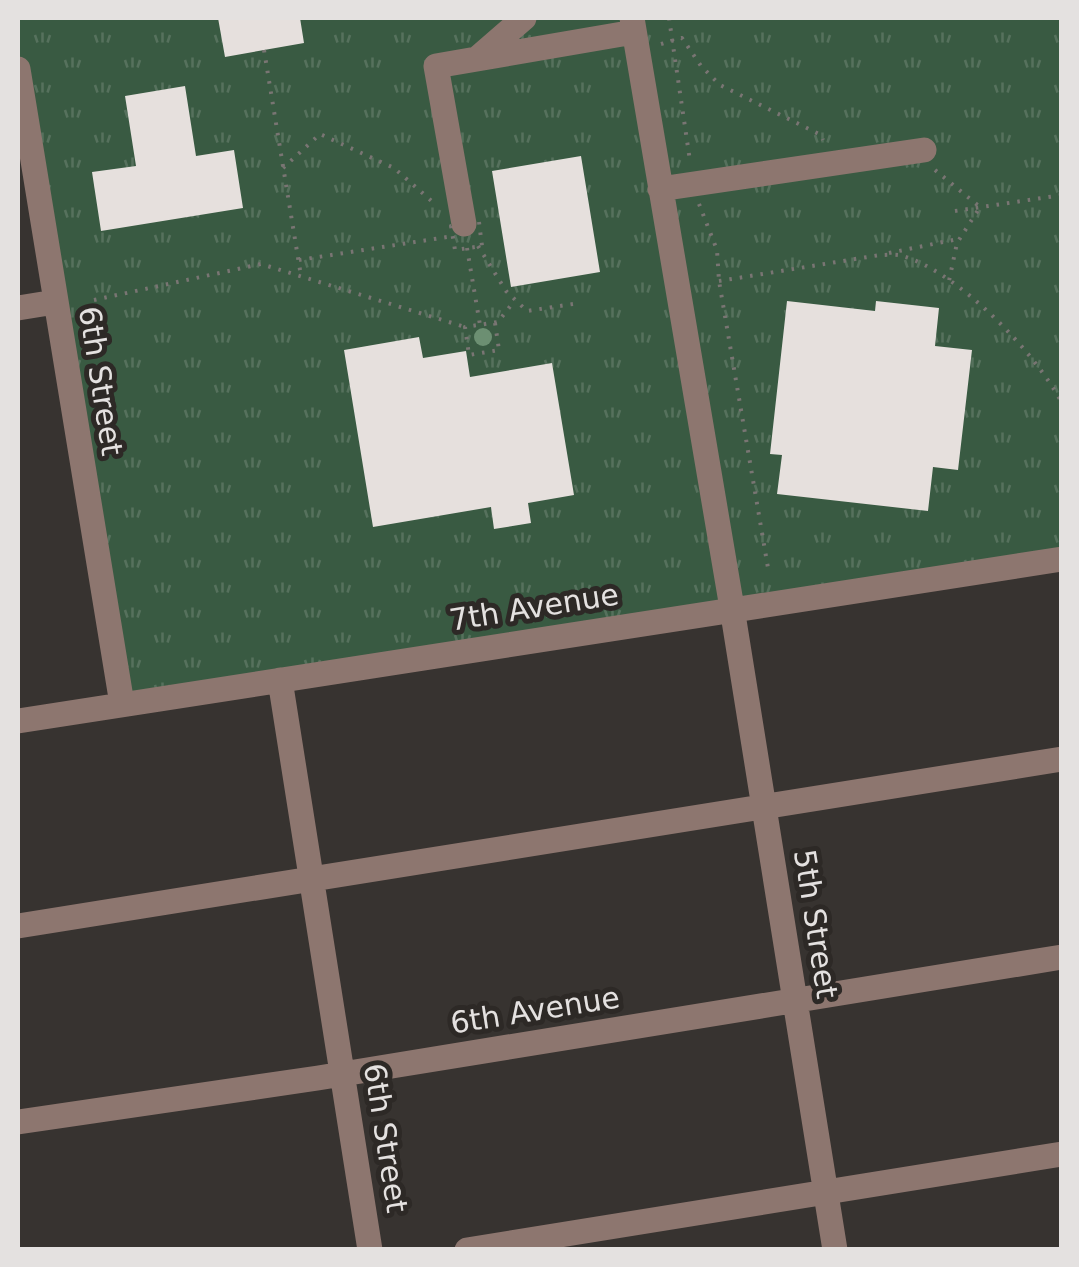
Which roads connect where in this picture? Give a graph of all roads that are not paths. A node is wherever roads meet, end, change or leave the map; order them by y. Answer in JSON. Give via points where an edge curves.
{"nodes":[{"id":1,"x":524,"y":18,"type":"edge"},
{"id":2,"x":635,"y":33,"type":"edge"},
{"id":3,"x":477,"y":59,"type":"junction"},
{"id":4,"x":18,"y":69,"type":"edge"},
{"id":5,"x":918,"y":151,"type":"road end"},
{"id":6,"x":660,"y":189,"type":"junction"},
{"id":7,"x":461,"y":233,"type":"road end"},
{"id":8,"x":55,"y":302,"type":"junction"},
{"id":9,"x":18,"y":308,"type":"edge"},
{"id":10,"x":1062,"y":559,"type":"edge"},
{"id":11,"x":732,"y":608,"type":"junction"},
{"id":12,"x":280,"y":680,"type":"junction"},
{"id":13,"x":122,"y":704,"type":"junction"},
{"id":14,"x":18,"y":721,"type":"edge"},
{"id":15,"x":1062,"y":758,"type":"edge"},
{"id":16,"x":764,"y":806,"type":"junction"},
{"id":17,"x":312,"y":879,"type":"junction"},
{"id":18,"x":18,"y":926,"type":"edge"},
{"id":19,"x":1062,"y":957,"type":"edge"},
{"id":20,"x":795,"y":1000,"type":"junction"},
{"id":21,"x":343,"y":1074,"type":"junction"},
{"id":22,"x":18,"y":1122,"type":"edge"},
{"id":23,"x":1062,"y":1154,"type":"edge"},
{"id":24,"x":825,"y":1191,"type":"junction"},
{"id":25,"x":370,"y":1250,"type":"edge"},
{"id":26,"x":467,"y":1250,"type":"edge"},
{"id":27,"x":835,"y":1250,"type":"edge"}],
"edges":[{"from":1,"to":3,"type":"street"},
{"from":2,"to":3,"type":"street"},
{"from":2,"to":6,"type":"street","name":"5th Street"},
{"from":3,"to":7,"type":"street","via":[[436,66]]},
{"from":4,"to":8,"type":"street","name":"6th Street"},
{"from":5,"to":6,"type":"street"},
{"from":6,"to":11,"type":"street","name":"5th Street"},
{"from":8,"to":9,"type":"street"},
{"from":8,"to":13,"type":"street","name":"6th Street"},
{"from":10,"to":11,"type":"street","name":"7th Avenue"},
{"from":11,"to":12,"type":"street","name":"7th Avenue"},
{"from":11,"to":16,"type":"street","name":"5th Street"},
{"from":12,"to":13,"type":"street","name":"7th Avenue"},
{"from":12,"to":17,"type":"street","name":"6th Street"},
{"from":13,"to":14,"type":"street","name":"7th Avenue"},
{"from":15,"to":16,"type":"street"},
{"from":16,"to":17,"type":"street"},
{"from":16,"to":20,"type":"street","name":"5th Street"},
{"from":17,"to":18,"type":"street"},
{"from":17,"to":21,"type":"street","name":"6th Street"},
{"from":19,"to":20,"type":"street","name":"6th Avenue"},
{"from":20,"to":21,"type":"street","name":"6th Avenue"},
{"from":20,"to":24,"type":"street","name":"5th Street"},
{"from":21,"to":22,"type":"street","name":"6th Avenue"},
{"from":21,"to":25,"type":"street","name":"6th Street"},
{"from":23,"to":24,"type":"street"},
{"from":24,"to":26,"type":"street"},
{"from":24,"to":27,"type":"street","name":"5th Street"}]}
